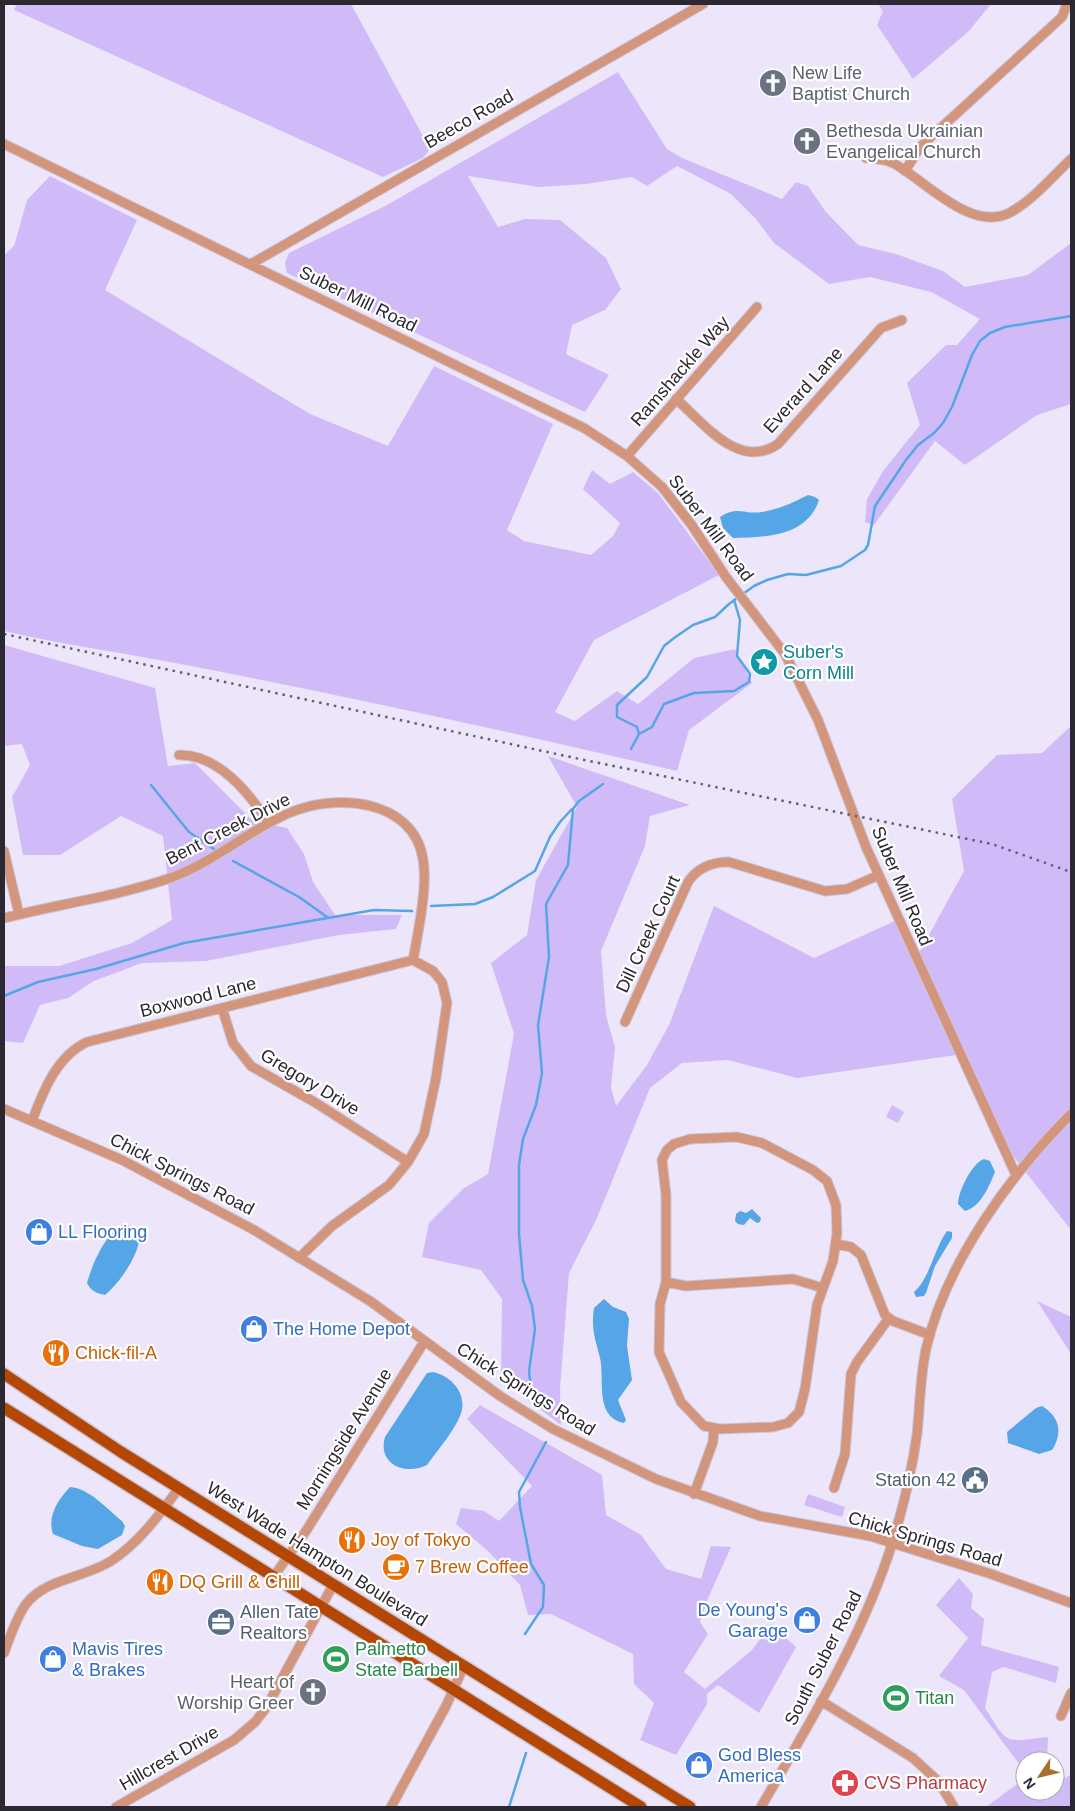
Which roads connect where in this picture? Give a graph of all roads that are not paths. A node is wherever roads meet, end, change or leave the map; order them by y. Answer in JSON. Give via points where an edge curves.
{"nodes":[{"id":1,"x":703,"y":4,"type":"edge"},
{"id":2,"x":1067,"y":4,"type":"edge"},
{"id":3,"x":4,"y":144,"type":"edge"},
{"id":4,"x":866,"y":158,"type":"dead end"},
{"id":5,"x":1071,"y":159,"type":"edge"},
{"id":6,"x":905,"y":171,"type":"junction"},
{"id":7,"x":251,"y":264,"type":"junction"},
{"id":8,"x":757,"y":307,"type":"dead end"},
{"id":9,"x":902,"y":320,"type":"dead end"},
{"id":10,"x":676,"y":399,"type":"junction"},
{"id":11,"x":627,"y":456,"type":"junction"},
{"id":12,"x":179,"y":755,"type":"dead end"},
{"id":13,"x":269,"y":823,"type":"junction"},
{"id":14,"x":4,"y":851,"type":"edge"},
{"id":15,"x":879,"y":875,"type":"junction"},
{"id":16,"x":19,"y":914,"type":"junction"},
{"id":17,"x":4,"y":918,"type":"edge"},
{"id":18,"x":414,"y":960,"type":"junction"},
{"id":19,"x":222,"y":1008,"type":"junction"},
{"id":20,"x":625,"y":1022,"type":"dead end"},
{"id":21,"x":4,"y":1109,"type":"edge"},
{"id":22,"x":1071,"y":1114,"type":"edge"},
{"id":23,"x":32,"y":1120,"type":"junction"},
{"id":24,"x":408,"y":1162,"type":"junction"},
{"id":25,"x":1016,"y":1176,"type":"junction"},
{"id":26,"x":836,"y":1244,"type":"junction"},
{"id":27,"x":299,"y":1258,"type":"junction"},
{"id":28,"x":666,"y":1282,"type":"junction"},
{"id":29,"x":823,"y":1288,"type":"junction"},
{"id":30,"x":889,"y":1318,"type":"junction"},
{"id":31,"x":930,"y":1335,"type":"junction"},
{"id":32,"x":424,"y":1342,"type":"junction"},
{"id":33,"x":4,"y":1374,"type":"edge"},
{"id":34,"x":4,"y":1408,"type":"edge"},
{"id":35,"x":714,"y":1428,"type":"junction"},
{"id":36,"x":179,"y":1488,"type":"junction"},
{"id":37,"x":834,"y":1488,"type":"dead end"},
{"id":38,"x":694,"y":1494,"type":"junction"},
{"id":39,"x":164,"y":1508,"type":"junction"},
{"id":40,"x":892,"y":1543,"type":"junction"},
{"id":41,"x":288,"y":1557,"type":"junction"},
{"id":42,"x":274,"y":1576,"type":"junction"},
{"id":43,"x":333,"y":1585,"type":"junction"},
{"id":44,"x":1071,"y":1603,"type":"edge"},
{"id":45,"x":322,"y":1606,"type":"junction"},
{"id":46,"x":4,"y":1653,"type":"edge"},
{"id":47,"x":464,"y":1666,"type":"junction"},
{"id":48,"x":452,"y":1688,"type":"junction"},
{"id":49,"x":1071,"y":1693,"type":"edge"},
{"id":50,"x":821,"y":1701,"type":"junction"},
{"id":51,"x":1061,"y":1716,"type":"dead end"},
{"id":52,"x":116,"y":1807,"type":"edge"},
{"id":53,"x":391,"y":1807,"type":"edge"},
{"id":54,"x":641,"y":1807,"type":"edge"},
{"id":55,"x":690,"y":1807,"type":"edge"},
{"id":56,"x":761,"y":1807,"type":"edge"},
{"id":57,"x":954,"y":1807,"type":"edge"}],
"edges":[{"from":1,"to":7,"type":"street","name":"Beeco Road"},
{"from":2,"to":6,"type":"street","via":[[1062,17],[920,147]]},
{"from":3,"to":7,"type":"street","name":"Suber Mill Road"},
{"from":4,"to":6,"type":"street","via":[[891,162]]},
{"from":5,"to":6,"type":"street","via":[[1018,208],[996,217],[968,213]]},
{"from":7,"to":11,"type":"street","name":"Suber Mill Road","via":[[576,424]]},
{"from":8,"to":10,"type":"street","name":"Ramshackle Way"},
{"from":9,"to":10,"type":"street","name":"Everard Lane","via":[[881,328],[778,444],[766,451],[752,454],[734,448]]},
{"from":10,"to":11,"type":"street","name":"Ramshackle Way"},
{"from":11,"to":15,"type":"street","name":"Suber Mill Road","via":[[677,504],[785,654],[828,745]]},
{"from":12,"to":13,"type":"street","via":[[197,756],[228,775],[253,800]]},
{"from":13,"to":16,"type":"street","name":"Bent Creek Drive","via":[[173,877]]},
{"from":13,"to":18,"type":"street","name":"Bent Creek Drive","via":[[306,807],[339,802],[379,809],[405,824],[419,844],[424,867]]},
{"from":14,"to":16,"type":"street"},
{"from":15,"to":20,"type":"street","name":"Dill Creek Court","via":[[847,889],[825,891],[729,862],[714,863],[700,869],[688,882]]},
{"from":15,"to":25,"type":"street","name":"Suber Mill Road"},
{"from":16,"to":17,"type":"street","name":"Bent Creek Drive"},
{"from":18,"to":19,"type":"street","name":"Boxwood Lane"},
{"from":18,"to":24,"type":"street","via":[[433,971],[442,982],[447,1003],[426,1127]]},
{"from":19,"to":23,"type":"street","name":"Boxwood Lane","via":[[99,1038],[79,1046],[56,1070]]},
{"from":19,"to":24,"type":"street","name":"Gregory Drive","via":[[233,1043],[251,1066]]},
{"from":21,"to":23,"type":"street","name":"Chick Springs Road"},
{"from":22,"to":25,"type":"street","name":"South Suber Road"},
{"from":23,"to":27,"type":"street","name":"Chick Springs Road","via":[[122,1160],[254,1230]]},
{"from":24,"to":27,"type":"street","via":[[386,1188],[332,1226]]},
{"from":25,"to":31,"type":"street","name":"South Suber Road","via":[[954,1273],[940,1301]]},
{"from":26,"to":28,"type":"street","via":[[836,1205],[827,1182],[813,1170],[762,1143],[737,1137],[690,1139],[674,1144],[662,1160],[666,1195]]},
{"from":26,"to":29,"type":"street"},
{"from":26,"to":30,"type":"street","via":[[850,1247],[862,1255],[879,1305]]},
{"from":27,"to":32,"type":"street","name":"Chick Springs Road","via":[[370,1301]]},
{"from":28,"to":29,"type":"street","via":[[686,1286],[793,1280]]},
{"from":28,"to":35,"type":"street","via":[[660,1304],[659,1352],[681,1402],[704,1426]]},
{"from":29,"to":35,"type":"street","via":[[799,1412],[788,1423],[773,1427]]},
{"from":30,"to":31,"type":"street"},
{"from":30,"to":37,"type":"street","via":[[856,1362],[851,1374],[845,1454]]},
{"from":31,"to":40,"type":"street","name":"South Suber Road","via":[[923,1367],[912,1468]]},
{"from":32,"to":38,"type":"street","name":"Chick Springs Road","via":[[500,1396],[569,1439]]},
{"from":32,"to":41,"type":"street","name":"Morningside Avenue"},
{"from":33,"to":36,"type":"main road","name":"West Wade Hampton Boulevard"},
{"from":34,"to":39,"type":"main road"},
{"from":35,"to":38,"type":"street","via":[[713,1442]]},
{"from":36,"to":39,"type":"street"},
{"from":36,"to":41,"type":"main road","name":"West Wade Hampton Boulevard"},
{"from":38,"to":40,"type":"street","name":"Chick Springs Road","via":[[760,1516]]},
{"from":39,"to":42,"type":"main road"},
{"from":39,"to":46,"type":"street","via":[[148,1528],[113,1560],[33,1596],[22,1611]]},
{"from":40,"to":44,"type":"street","name":"Chick Springs Road"},
{"from":40,"to":50,"type":"street","name":"South Suber Road","via":[[864,1620]]},
{"from":41,"to":42,"type":"street","name":"Morningside Avenue"},
{"from":41,"to":43,"type":"main road","name":"West Wade Hampton Boulevard"},
{"from":42,"to":45,"type":"main road"},
{"from":43,"to":45,"type":"street","name":"Hillcrest Drive"},
{"from":43,"to":47,"type":"main road","name":"West Wade Hampton Boulevard"},
{"from":45,"to":48,"type":"main road"},
{"from":45,"to":52,"type":"street","name":"Hillcrest Drive","via":[[266,1708],[255,1722],[234,1740]]},
{"from":47,"to":48,"type":"street"},
{"from":47,"to":55,"type":"main road","name":"West Wade Hampton Boulevard"},
{"from":48,"to":53,"type":"street","via":[[446,1706]]},
{"from":48,"to":54,"type":"main road"},
{"from":49,"to":51,"type":"street"},
{"from":50,"to":56,"type":"street","name":"South Suber Road"},
{"from":50,"to":57,"type":"street","via":[[913,1758],[938,1780]]}]}
